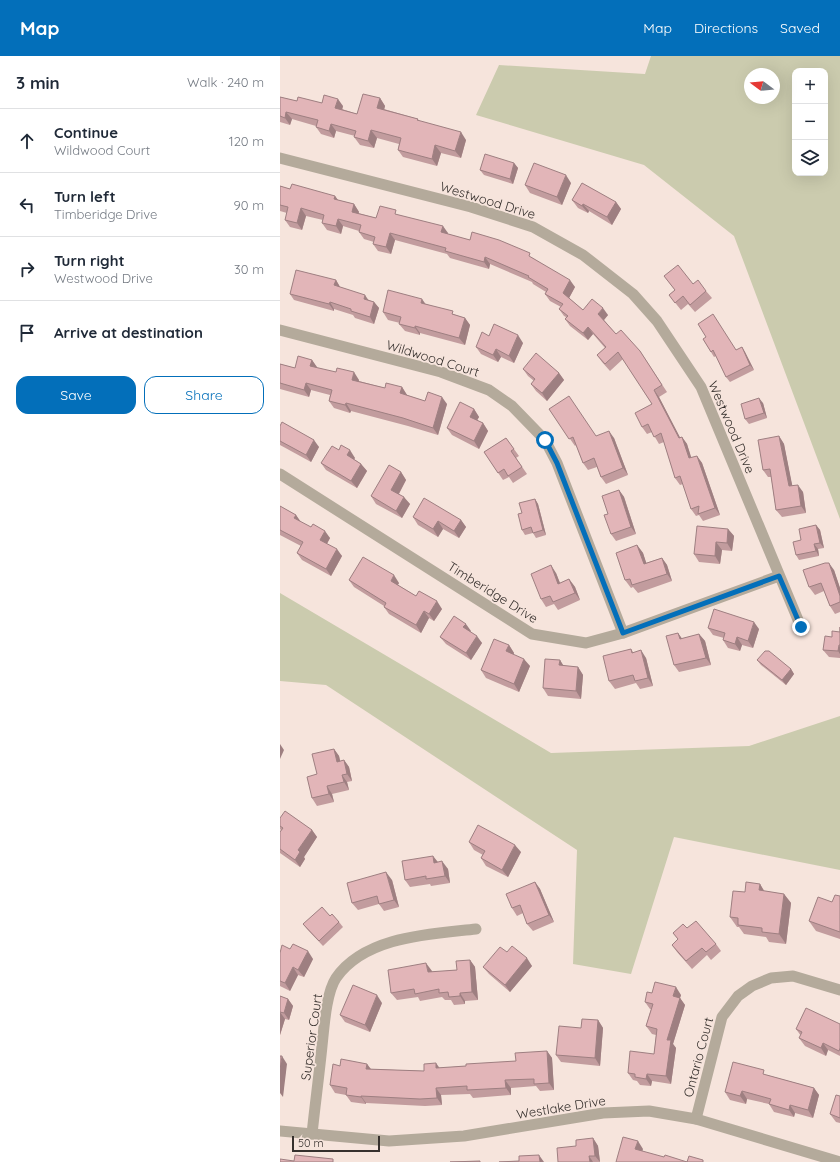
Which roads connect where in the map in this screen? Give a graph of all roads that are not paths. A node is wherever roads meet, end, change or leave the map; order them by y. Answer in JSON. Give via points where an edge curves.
{"nodes":[{"id":1,"x":280,"y":158,"type":"edge"},
{"id":2,"x":280,"y":330,"type":"edge"},
{"id":3,"x":280,"y":474,"type":"edge"},
{"id":4,"x":779,"y":576,"type":"junction"},
{"id":5,"x":801,"y":627,"type":"dead end"},
{"id":6,"x":623,"y":633,"type":"junction"},
{"id":7,"x":476,"y":929,"type":"dead end"},
{"id":8,"x":840,"y":990,"type":"edge"},
{"id":9,"x":696,"y":1118,"type":"junction"},
{"id":10,"x":280,"y":1131,"type":"edge"},
{"id":11,"x":312,"y":1134,"type":"junction"},
{"id":12,"x":820,"y":1159,"type":"edge"},
{"id":13,"x":840,"y":1162,"type":"edge"}],
"edges":[{"from":1,"to":4,"type":"street","name":"Westwood Drive","via":[[471,207],[533,227],[583,255],[634,294],[658,322],[701,388]]},
{"from":2,"to":6,"type":"street","name":"Wildwood Court","via":[[441,372],[489,390],[512,406],[545,440],[557,463]]},
{"from":3,"to":6,"type":"street","name":"Timberidge Drive","via":[[532,634],[586,643]]},
{"from":4,"to":5,"type":"street","name":"Westwood Drive"},
{"from":4,"to":6,"type":"street","name":"Timberidge Drive"},
{"from":7,"to":11,"type":"street","name":"Superior Court","via":[[420,935],[377,947],[350,962],[336,979],[327,1002]]},
{"from":8,"to":9,"type":"street","name":"Ontario Court","via":[[793,976],[771,978],[752,986],[738,996],[722,1017]]},
{"from":9,"to":11,"type":"street","name":"Westlake Drive","via":[[649,1111],[603,1113],[464,1136],[388,1141]]},
{"from":9,"to":12,"type":"street","name":"Westlake Drive"},
{"from":10,"to":11,"type":"street","name":"Westlake Drive"},
{"from":12,"to":13,"type":"street","name":"Westlake Drive"}]}
